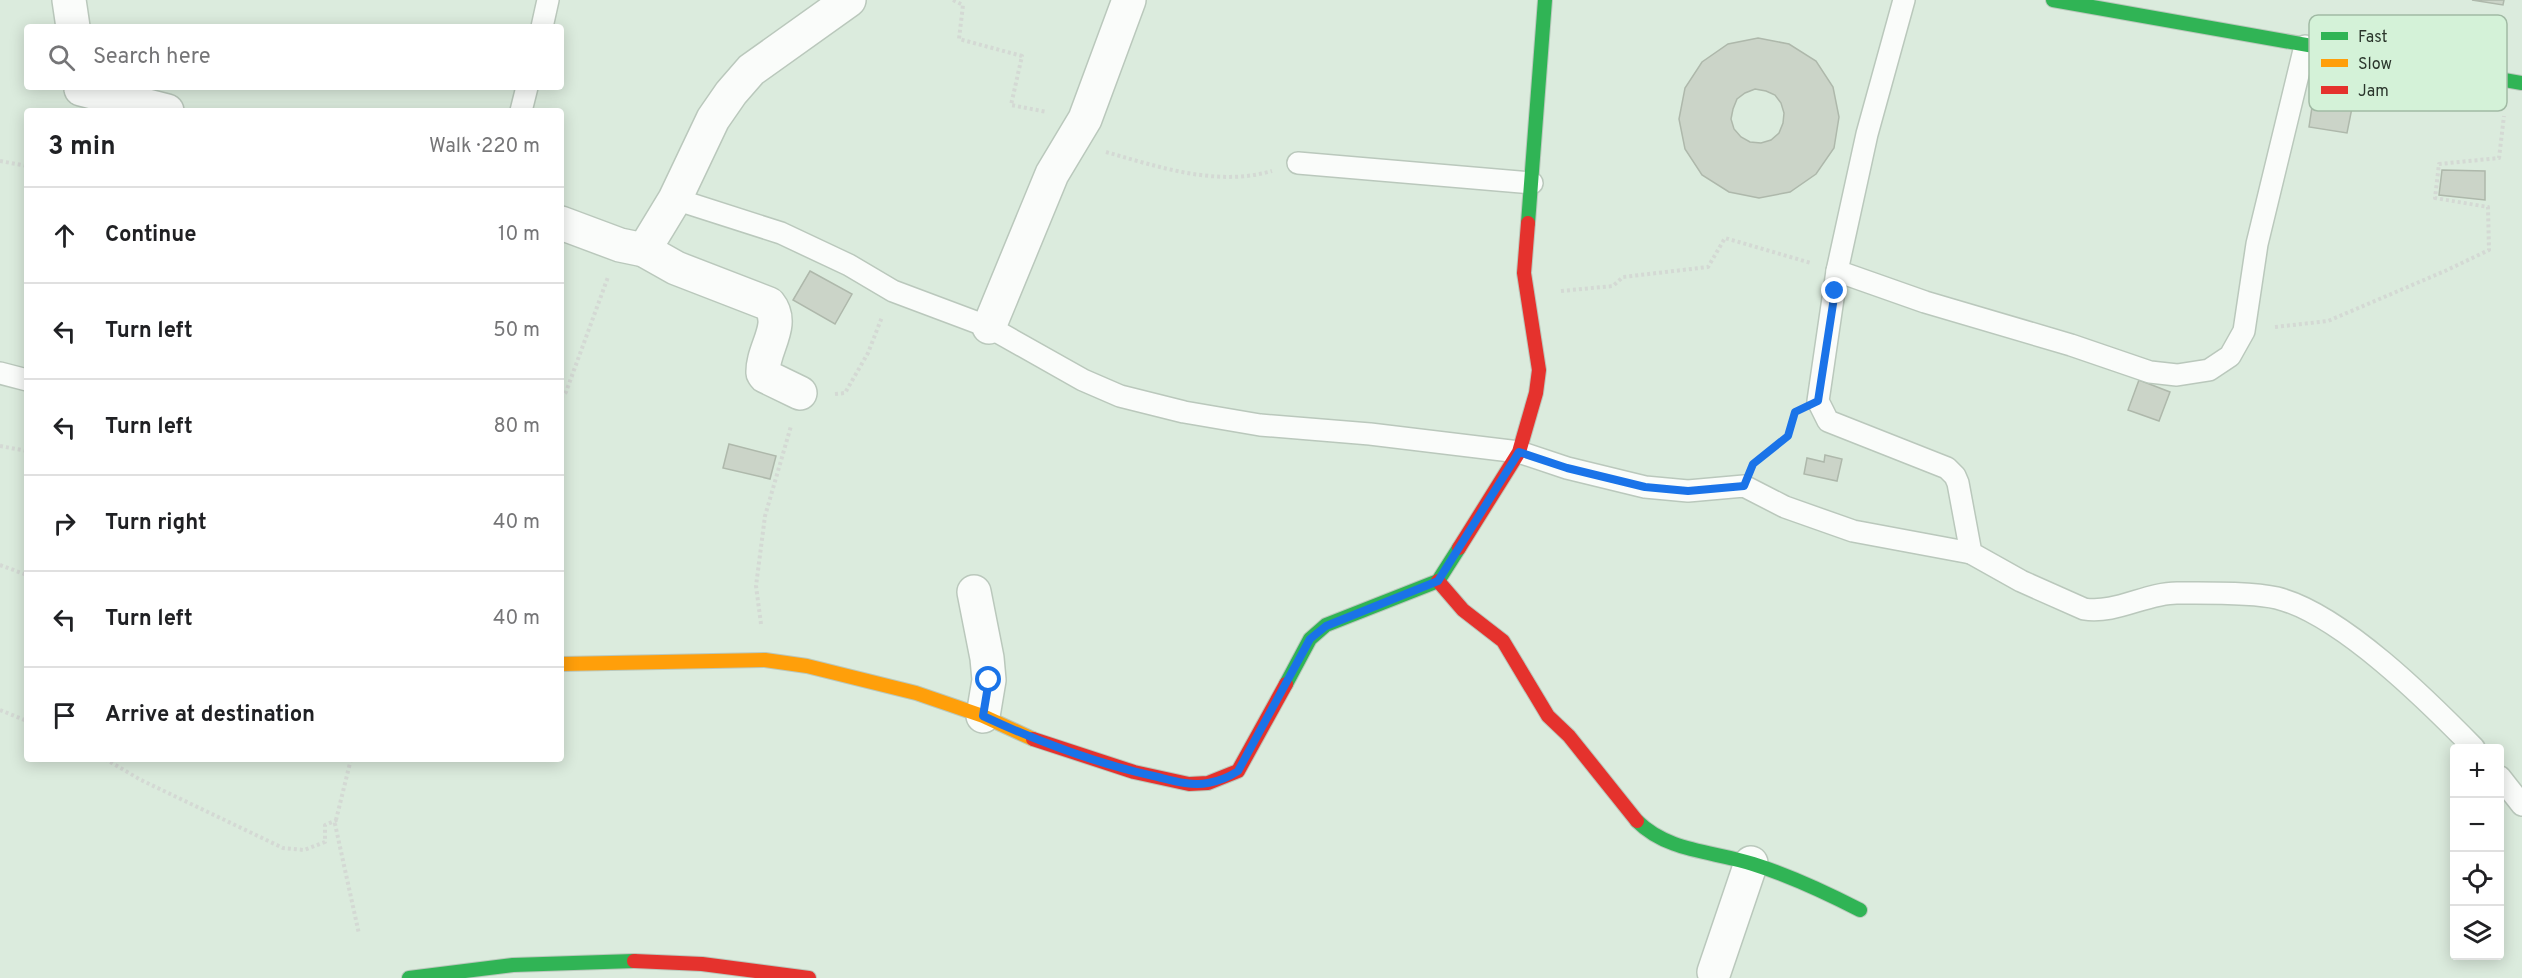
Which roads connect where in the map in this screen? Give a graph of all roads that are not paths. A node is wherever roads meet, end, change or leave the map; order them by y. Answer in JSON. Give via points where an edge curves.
{"nodes":[{"id":1,"x":68,"y":0,"type":"edge"},
{"id":2,"x":548,"y":0,"type":"edge"},
{"id":3,"x":849,"y":0,"type":"edge"},
{"id":4,"x":1129,"y":0,"type":"edge"},
{"id":5,"x":1545,"y":0,"type":"edge"},
{"id":6,"x":1904,"y":0,"type":"edge"},
{"id":7,"x":2053,"y":0,"type":"edge"},
{"id":8,"x":72,"y":24,"type":"edge"},
{"id":9,"x":543,"y":24,"type":"edge"},
{"id":10,"x":2305,"y":46,"type":"junction"},
{"id":11,"x":2309,"y":47,"type":"edge"},
{"id":12,"x":527,"y":90,"type":"edge"},
{"id":13,"x":81,"y":96,"type":"edge"},
{"id":14,"x":149,"y":108,"type":"edge"},
{"id":15,"x":522,"y":108,"type":"edge"},
{"id":16,"x":1298,"y":163,"type":"road end"},
{"id":17,"x":1532,"y":183,"type":"junction"},
{"id":18,"x":675,"y":199,"type":"junction"},
{"id":19,"x":564,"y":224,"type":"edge"},
{"id":20,"x":632,"y":248,"type":"junction"},
{"id":21,"x":1837,"y":271,"type":"junction"},
{"id":22,"x":989,"y":327,"type":"junction"},
{"id":23,"x":0,"y":373,"type":"edge"},
{"id":24,"x":24,"y":380,"type":"edge"},
{"id":25,"x":800,"y":393,"type":"road end"},
{"id":26,"x":1519,"y":452,"type":"junction"},
{"id":27,"x":1971,"y":553,"type":"junction"},
{"id":28,"x":1438,"y":581,"type":"junction"},
{"id":29,"x":974,"y":592,"type":"dead end"},
{"id":30,"x":564,"y":664,"type":"edge"},
{"id":31,"x":983,"y":716,"type":"junction"},
{"id":32,"x":2470,"y":744,"type":"edge"},
{"id":33,"x":2504,"y":783,"type":"edge"},
{"id":34,"x":2522,"y":805,"type":"edge"},
{"id":35,"x":1752,"y":863,"type":"junction"},
{"id":36,"x":1860,"y":910,"type":"dead end"},
{"id":37,"x":1714,"y":972,"type":"dead end"},
{"id":38,"x":409,"y":978,"type":"edge"},
{"id":39,"x":809,"y":978,"type":"edge"}],
"edges":[{"from":1,"to":8,"type":"street"},
{"from":2,"to":9,"type":"lane"},
{"from":3,"to":18,"type":"street","via":[[752,70],[731,93],[713,119]]},
{"from":4,"to":22,"type":"street","via":[[1079,131],[1052,174]]},
{"from":5,"to":17,"type":"street"},
{"from":6,"to":21,"type":"lane","via":[[1867,134]]},
{"from":7,"to":10,"type":"street"},
{"from":10,"to":11,"type":"street"},
{"from":10,"to":21,"type":"lane","via":[[2257,244],[2244,331],[2230,356],[2209,370],[2177,375],[2150,372]]},
{"from":12,"to":15,"type":"lane"},
{"from":13,"to":14,"type":"street"},
{"from":16,"to":17,"type":"lane"},
{"from":17,"to":26,"type":"street","via":[[1524,273],[1539,370]]},
{"from":18,"to":20,"type":"street"},
{"from":18,"to":22,"type":"lane","via":[[781,233],[893,291]]},
{"from":19,"to":20,"type":"street"},
{"from":20,"to":25,"type":"street","via":[[769,304],[776,320],[763,373]]},
{"from":21,"to":27,"type":"lane","via":[[1818,401],[1828,421],[1947,468],[1958,483]]},
{"from":22,"to":26,"type":"lane","via":[[1083,380],[1120,396],[1184,412],[1260,425]]},
{"from":23,"to":24,"type":"lane"},
{"from":26,"to":27,"type":"lane","via":[[1645,487],[1688,491],[1744,486],[1785,507],[1853,531]]},
{"from":26,"to":28,"type":"street"},
{"from":27,"to":32,"type":"lane","via":[[2021,581],[2094,611],[2167,593],[2276,598],[2305,608],[2387,667]]},
{"from":28,"to":31,"type":"street","via":[[1326,626],[1310,639],[1238,771],[1217,781],[1189,784],[1134,772],[1043,744]]},
{"from":28,"to":35,"type":"street","via":[[1462,610],[1503,641],[1548,716],[1643,827],[1681,847]]},
{"from":29,"to":31,"type":"street","via":[[989,680]]},
{"from":30,"to":31,"type":"street","via":[[765,660],[807,666],[915,693]]},
{"from":33,"to":34,"type":"lane"},
{"from":35,"to":36,"type":"street","via":[[1800,880]]},
{"from":35,"to":37,"type":"street"},
{"from":38,"to":39,"type":"street","via":[[510,965],[628,961],[746,969]]}]}
